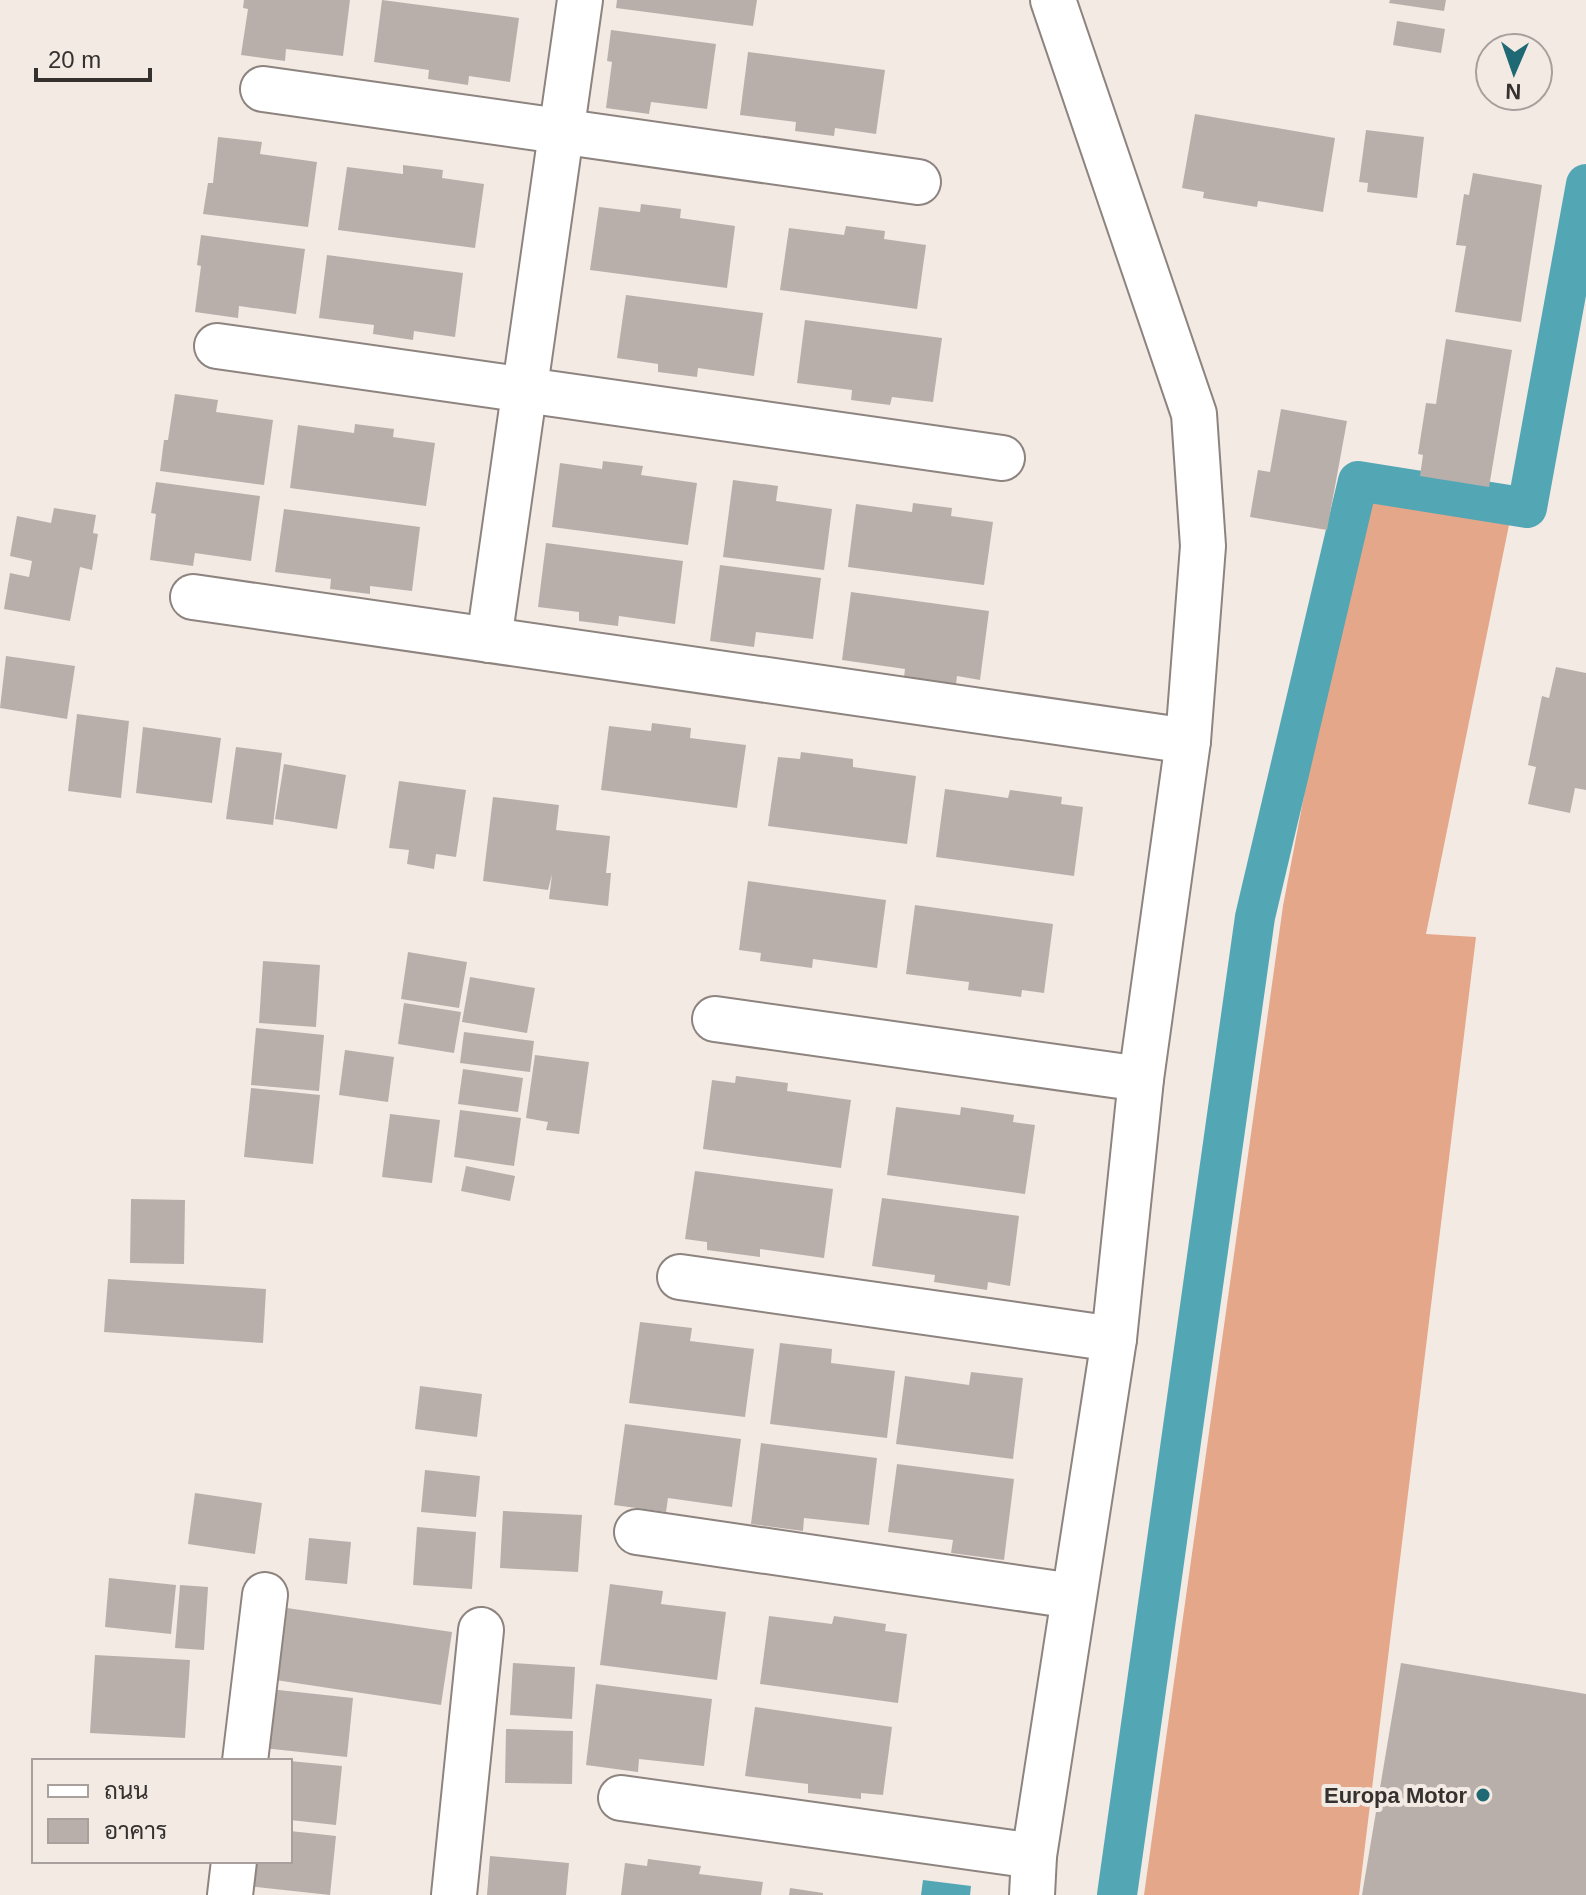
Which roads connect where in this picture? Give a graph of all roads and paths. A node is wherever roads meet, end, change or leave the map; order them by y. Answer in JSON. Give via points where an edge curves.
{"nodes":[{"id":1,"x":580,"y":0,"type":"edge"},
{"id":2,"x":1053,"y":0,"type":"edge"},
{"id":3,"x":263,"y":89,"type":"dead end"},
{"id":4,"x":561,"y":132,"type":"junction"},
{"id":5,"x":918,"y":182,"type":"dead end"},
{"id":6,"x":217,"y":346,"type":"dead end"},
{"id":7,"x":525,"y":389,"type":"junction"},
{"id":8,"x":1002,"y":458,"type":"dead end"},
{"id":9,"x":193,"y":597,"type":"dead end"},
{"id":10,"x":489,"y":640,"type":"junction"},
{"id":11,"x":1188,"y":741,"type":"junction"},
{"id":12,"x":715,"y":1019,"type":"dead end"},
{"id":13,"x":1141,"y":1079,"type":"junction"},
{"id":14,"x":680,"y":1277,"type":"dead end"},
{"id":15,"x":1114,"y":1339,"type":"junction"},
{"id":16,"x":637,"y":1532,"type":"dead end"},
{"id":17,"x":265,"y":1595,"type":"dead end"},
{"id":18,"x":1073,"y":1596,"type":"junction"},
{"id":19,"x":481,"y":1630,"type":"dead end"},
{"id":20,"x":245,"y":1759,"type":"edge"},
{"id":21,"x":621,"y":1798,"type":"dead end"},
{"id":22,"x":234,"y":1863,"type":"edge"},
{"id":23,"x":1033,"y":1875,"type":"edge"},
{"id":24,"x":230,"y":1895,"type":"edge"},
{"id":25,"x":454,"y":1895,"type":"edge"}],
"edges":[{"from":1,"to":4,"type":"street"},
{"from":2,"to":11,"type":"street","via":[[1194,414],[1203,546]]},
{"from":3,"to":4,"type":"street"},
{"from":4,"to":5,"type":"street"},
{"from":4,"to":7,"type":"street"},
{"from":6,"to":7,"type":"street"},
{"from":7,"to":8,"type":"street"},
{"from":7,"to":10,"type":"street"},
{"from":9,"to":10,"type":"street"},
{"from":10,"to":11,"type":"street"},
{"from":11,"to":13,"type":"street"},
{"from":12,"to":13,"type":"street"},
{"from":13,"to":15,"type":"street"},
{"from":14,"to":15,"type":"street"},
{"from":15,"to":18,"type":"street"},
{"from":16,"to":18,"type":"street"},
{"from":17,"to":20,"type":"street"},
{"from":18,"to":23,"type":"street"},
{"from":19,"to":25,"type":"street"},
{"from":21,"to":23,"type":"street"},
{"from":22,"to":24,"type":"street"}]}
